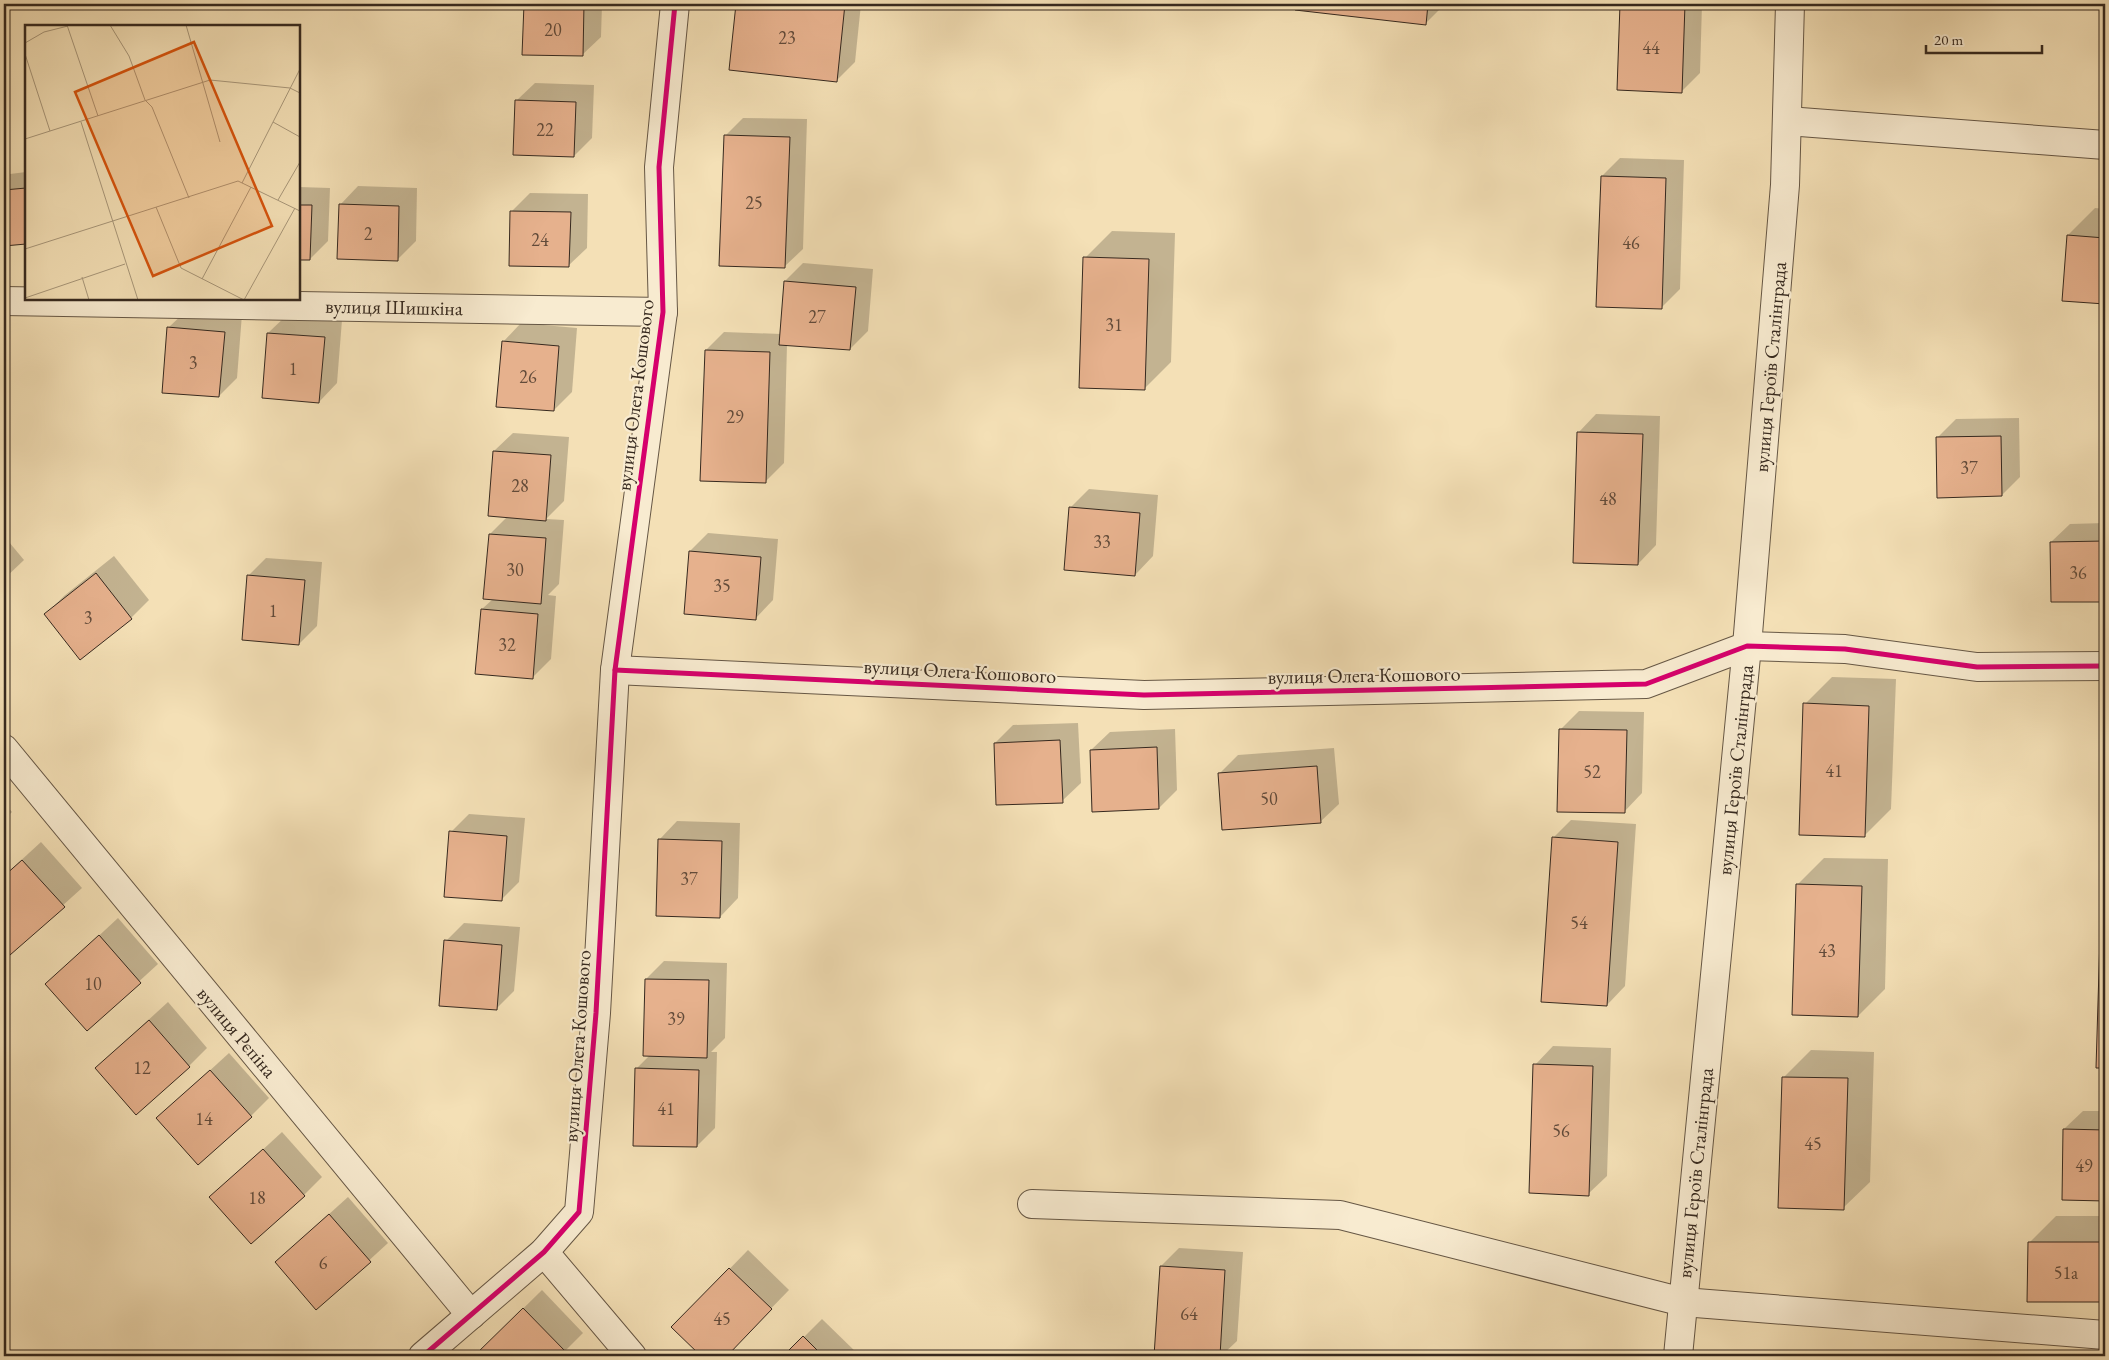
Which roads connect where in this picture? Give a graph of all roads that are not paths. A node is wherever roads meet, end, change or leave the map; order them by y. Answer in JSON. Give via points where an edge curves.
{"nodes":[{"id":1,"x":675,"y":4,"type":"edge"},
{"id":2,"x":1790,"y":4,"type":"edge"},
{"id":3,"x":1787,"y":121,"type":"junction"},
{"id":4,"x":2105,"y":145,"type":"edge"},
{"id":5,"x":4,"y":301,"type":"edge"},
{"id":6,"x":664,"y":312,"type":"junction"},
{"id":7,"x":1747,"y":646,"type":"junction"},
{"id":8,"x":2105,"y":666,"type":"edge"},
{"id":9,"x":615,"y":670,"type":"junction"},
{"id":10,"x":4,"y":749,"type":"edge"},
{"id":11,"x":1032,"y":1204,"type":"dead end"},
{"id":12,"x":544,"y":1252,"type":"junction"},
{"id":13,"x":1682,"y":1302,"type":"junction"},
{"id":14,"x":471,"y":1315,"type":"junction"},
{"id":15,"x":2105,"y":1336,"type":"edge"},
{"id":16,"x":423,"y":1356,"type":"edge"},
{"id":17,"x":632,"y":1356,"type":"edge"},
{"id":18,"x":1678,"y":1356,"type":"edge"}],
"edges":[{"from":1,"to":6,"type":"street","name":"вулиця Олега Кошового","via":[[659,166]]},
{"from":2,"to":3,"type":"street","name":"вулиця Героїв Сталінграда"},
{"from":3,"to":4,"type":"street"},
{"from":3,"to":7,"type":"street","name":"вулиця Героїв Сталінграда","via":[[1786,185]]},
{"from":5,"to":6,"type":"street","name":"вулиця Шишкіна"},
{"from":6,"to":9,"type":"street","name":"вулиця Олега Кошового"},
{"from":7,"to":8,"type":"street","name":"вулиця Олега Кошового","via":[[1845,649],[1977,667]]},
{"from":7,"to":9,"type":"street","name":"вулиця Олега Кошового","via":[[1646,684],[1577,686],[1144,695]]},
{"from":7,"to":13,"type":"street","name":"вулиця Героїв Сталінграда"},
{"from":9,"to":12,"type":"street","name":"вулиця Олега Кошового","via":[[596,1013],[579,1212]]},
{"from":10,"to":14,"type":"street","name":"вулиця Рєпіна"},
{"from":11,"to":13,"type":"street","via":[[1340,1215]]},
{"from":12,"to":14,"type":"street","name":"вулиця Олега Кошового"},
{"from":12,"to":17,"type":"street"},
{"from":13,"to":15,"type":"street"},
{"from":13,"to":18,"type":"street","name":"вулиця Героїв Сталінграда"},
{"from":14,"to":16,"type":"street","name":"вулиця Олега Кошового"}]}
